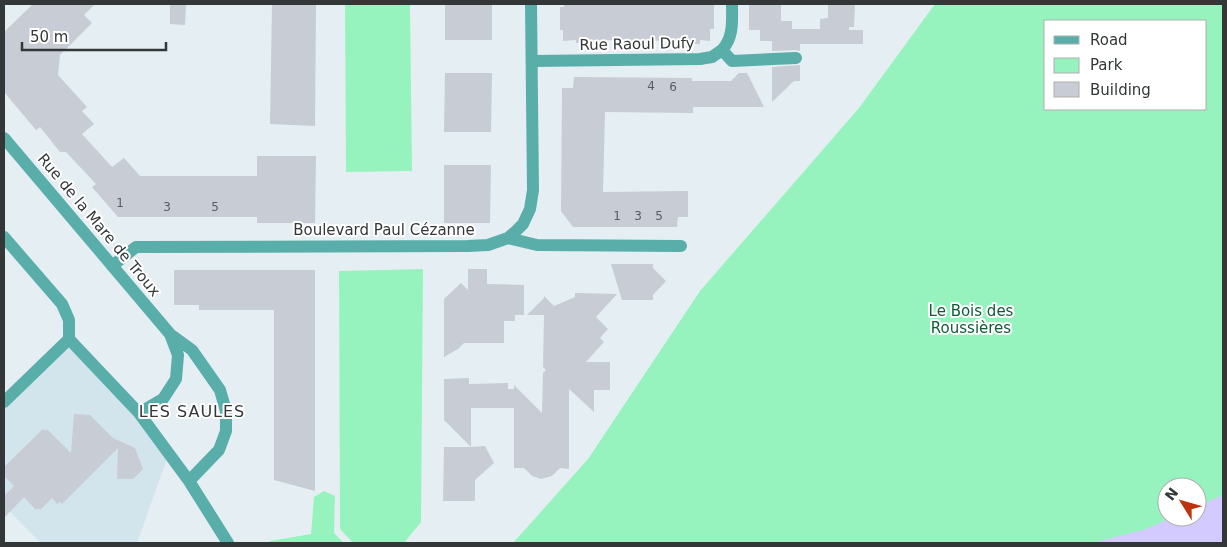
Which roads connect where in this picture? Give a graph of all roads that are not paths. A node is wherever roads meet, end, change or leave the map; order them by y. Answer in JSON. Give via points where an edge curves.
{"nodes":[{"id":1,"x":531,"y":4,"type":"edge"},
{"id":2,"x":732,"y":4,"type":"edge"},
{"id":3,"x":722,"y":50,"type":"junction"},
{"id":4,"x":796,"y":58,"type":"dead end"},
{"id":5,"x":532,"y":61,"type":"junction"},
{"id":6,"x":4,"y":138,"type":"edge"},
{"id":7,"x":4,"y":237,"type":"edge"},
{"id":8,"x":508,"y":238,"type":"junction"},
{"id":9,"x":681,"y":246,"type":"dead end"},
{"id":10,"x":112,"y":266,"type":"junction"},
{"id":11,"x":170,"y":334,"type":"junction"},
{"id":12,"x":69,"y":339,"type":"junction"},
{"id":13,"x":4,"y":402,"type":"edge"},
{"id":14,"x":138,"y":412,"type":"junction"},
{"id":15,"x":188,"y":481,"type":"junction"},
{"id":16,"x":228,"y":543,"type":"edge"}],
"edges":[{"from":1,"to":5,"type":"street"},
{"from":2,"to":3,"type":"street","via":[[730,40]]},
{"from":3,"to":4,"type":"street","via":[[732,60]]},
{"from":3,"to":5,"type":"street","name":"Rue Raoul Dufy","via":[[712,57],[700,59]]},
{"from":5,"to":8,"type":"street","via":[[533,190],[523,224]]},
{"from":6,"to":10,"type":"street","name":"Rue de la Mare de Troux"},
{"from":7,"to":12,"type":"street","via":[[62,304],[69,320]]},
{"from":8,"to":9,"type":"street","via":[[537,245]]},
{"from":8,"to":10,"type":"street","name":"Boulevard Paul Cézanne","via":[[488,245],[468,246],[136,248]]},
{"from":10,"to":11,"type":"street","name":"Rue de la Mare de Troux"},
{"from":11,"to":14,"type":"street","name":"Rue de la Mare de Troux","via":[[178,356],[176,379],[163,399]]},
{"from":11,"to":15,"type":"street","name":"Rue de la Mare de Troux","via":[[192,350],[220,390],[226,411],[226,430],[218,450]]},
{"from":12,"to":13,"type":"street"},
{"from":12,"to":14,"type":"street"},
{"from":14,"to":15,"type":"street"},
{"from":15,"to":16,"type":"street"}]}
